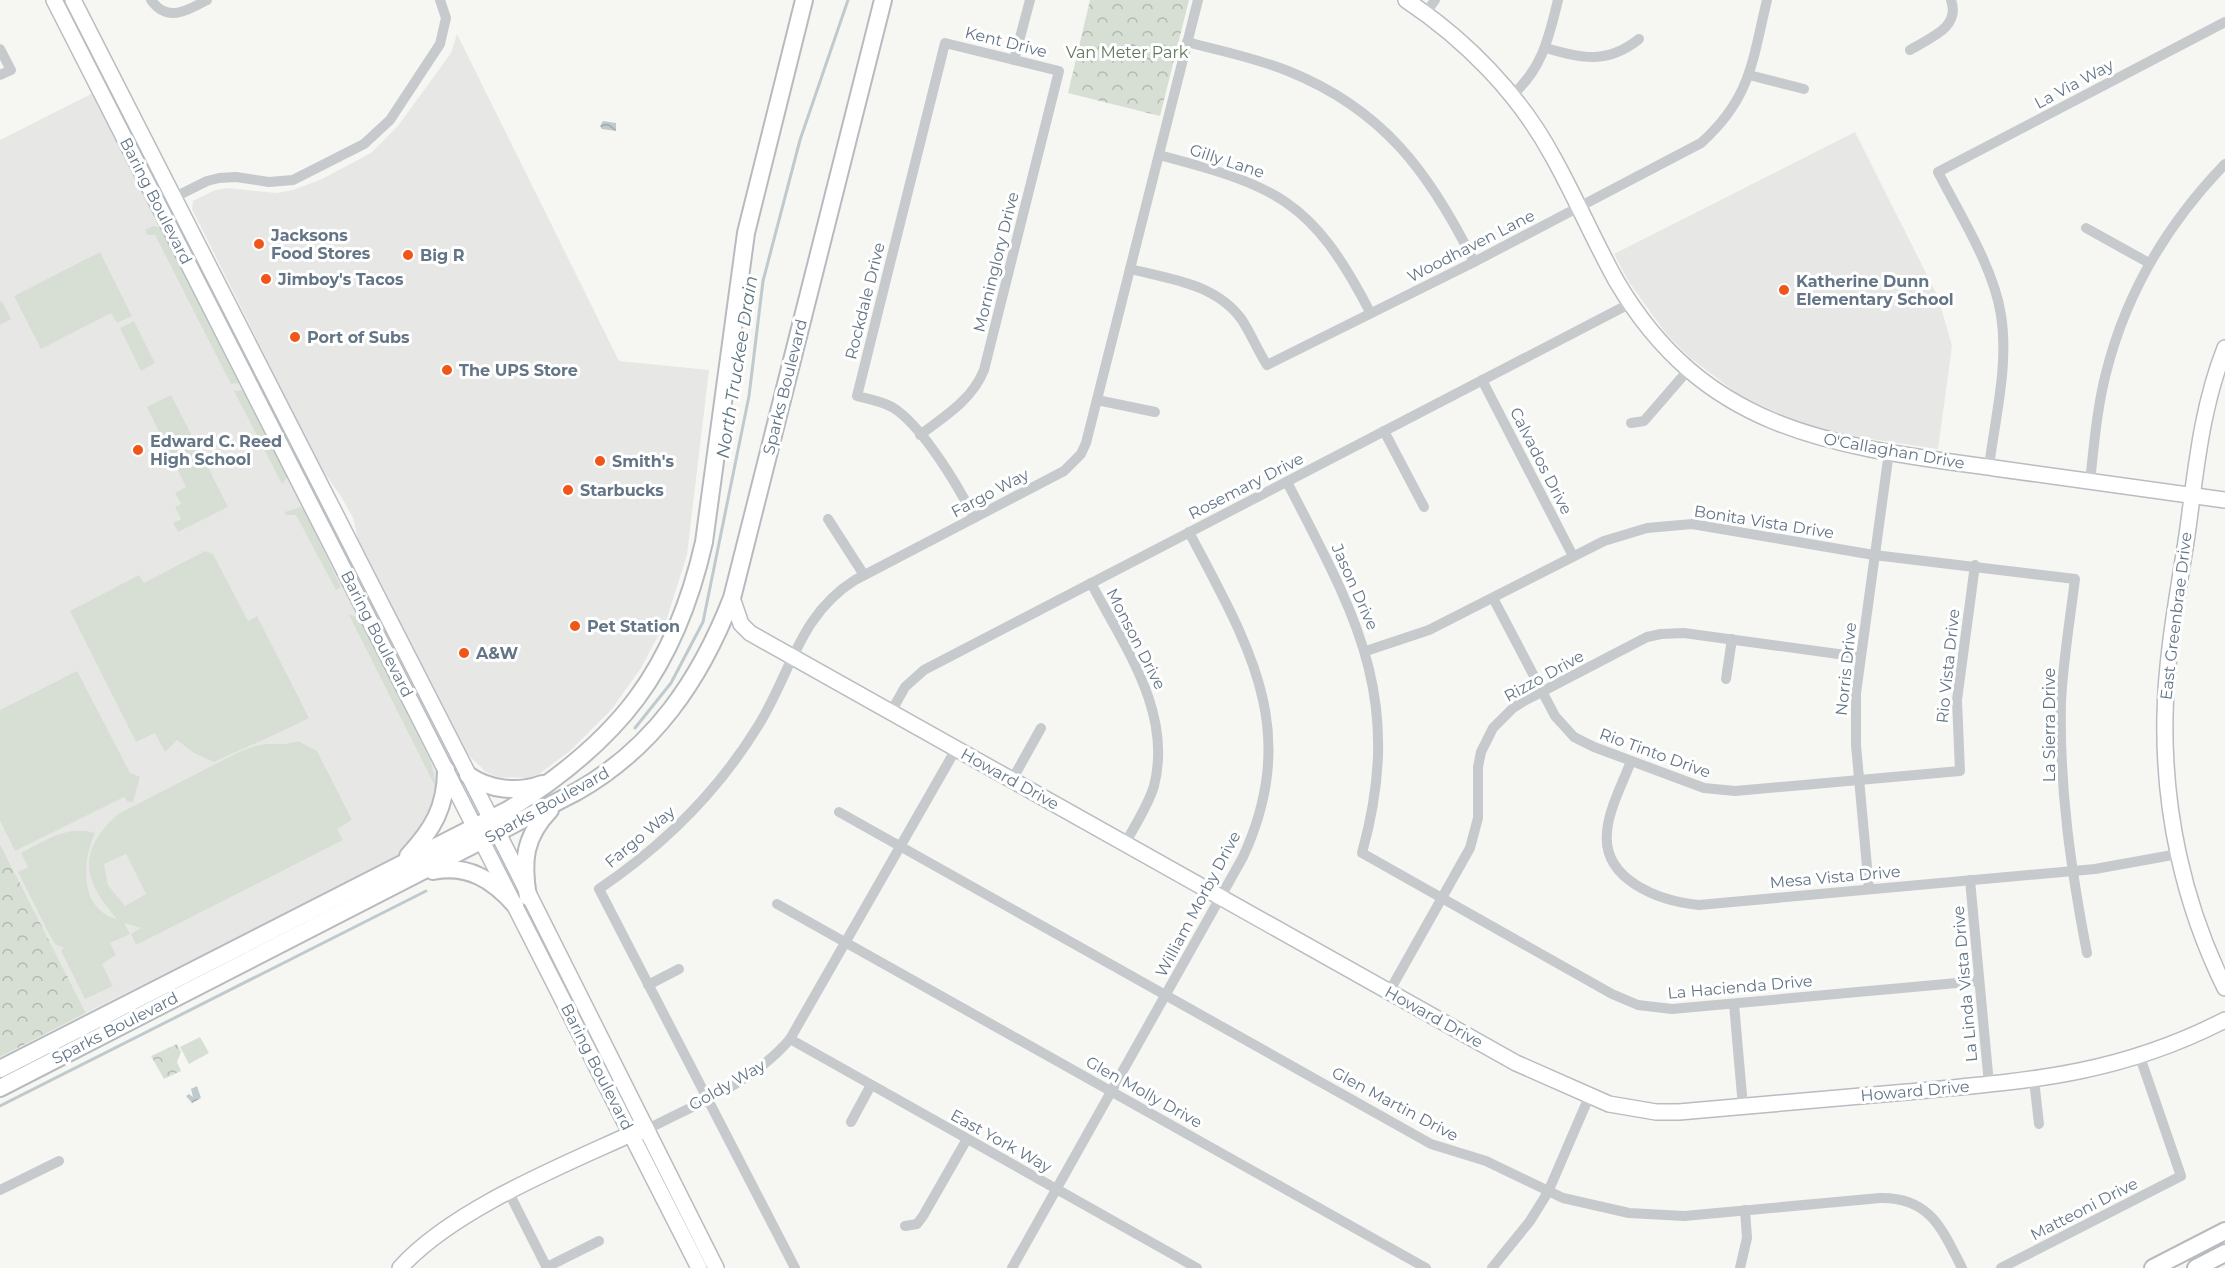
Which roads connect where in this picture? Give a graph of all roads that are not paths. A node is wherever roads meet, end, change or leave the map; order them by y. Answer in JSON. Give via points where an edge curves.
{"nodes":[{"id":1,"x":54,"y":0,"type":"edge"},
{"id":2,"x":73,"y":0,"type":"edge"},
{"id":3,"x":152,"y":0,"type":"edge"},
{"id":4,"x":207,"y":0,"type":"edge"},
{"id":5,"x":440,"y":0,"type":"edge"},
{"id":6,"x":804,"y":0,"type":"edge"},
{"id":7,"x":883,"y":0,"type":"edge"},
{"id":8,"x":1030,"y":0,"type":"edge"},
{"id":9,"x":1198,"y":0,"type":"edge"},
{"id":10,"x":1406,"y":0,"type":"edge"},
{"id":11,"x":1435,"y":0,"type":"edge"},
{"id":12,"x":1558,"y":0,"type":"edge"},
{"id":13,"x":1767,"y":0,"type":"edge"},
{"id":14,"x":1951,"y":0,"type":"edge"},
{"id":15,"x":1426,"y":13,"type":"junction"},
{"id":16,"x":2225,"y":22,"type":"edge"},
{"id":17,"x":1639,"y":39,"type":"dead end"},
{"id":18,"x":1187,"y":42,"type":"junction"},
{"id":19,"x":945,"y":43,"type":"joint"},
{"id":20,"x":1546,"y":48,"type":"junction"},
{"id":21,"x":0,"y":49,"type":"edge"},
{"id":22,"x":1910,"y":50,"type":"dead end"},
{"id":23,"x":1014,"y":60,"type":"junction"},
{"id":24,"x":1059,"y":71,"type":"joint"},
{"id":25,"x":0,"y":75,"type":"edge"},
{"id":26,"x":1749,"y":75,"type":"junction"},
{"id":27,"x":1803,"y":89,"type":"dead end"},
{"id":28,"x":1511,"y":96,"type":"junction"},
{"id":29,"x":1159,"y":155,"type":"junction"},
{"id":30,"x":2225,"y":164,"type":"edge"},
{"id":31,"x":173,"y":198,"type":"junction"},
{"id":32,"x":159,"y":206,"type":"junction"},
{"id":33,"x":1579,"y":208,"type":"junction"},
{"id":34,"x":2086,"y":228,"type":"dead end"},
{"id":35,"x":1474,"y":262,"type":"junction"},
{"id":36,"x":2149,"y":263,"type":"junction"},
{"id":37,"x":1130,"y":268,"type":"junction"},
{"id":38,"x":1631,"y":303,"type":"junction"},
{"id":39,"x":1370,"y":312,"type":"junction"},
{"id":40,"x":2225,"y":348,"type":"edge"},
{"id":41,"x":1689,"y":369,"type":"junction"},
{"id":42,"x":1482,"y":380,"type":"junction"},
{"id":43,"x":1097,"y":399,"type":"junction"},
{"id":44,"x":1155,"y":412,"type":"dead end"},
{"id":45,"x":1631,"y":423,"type":"dead end"},
{"id":46,"x":1384,"y":431,"type":"junction"},
{"id":47,"x":920,"y":435,"type":"junction"},
{"id":48,"x":1889,"y":452,"type":"junction"},
{"id":49,"x":1989,"y":467,"type":"junction"},
{"id":50,"x":1287,"y":482,"type":"junction"},
{"id":51,"x":2090,"y":482,"type":"junction"},
{"id":52,"x":2192,"y":495,"type":"junction"},
{"id":53,"x":2225,"y":500,"type":"edge"},
{"id":54,"x":1424,"y":507,"type":"dead end"},
{"id":55,"x":974,"y":518,"type":"junction"},
{"id":56,"x":828,"y":519,"type":"dead end"},
{"id":57,"x":1189,"y":532,"type":"junction"},
{"id":58,"x":1874,"y":555,"type":"junction"},
{"id":59,"x":1573,"y":556,"type":"junction"},
{"id":60,"x":1975,"y":566,"type":"junction"},
{"id":61,"x":864,"y":575,"type":"junction"},
{"id":62,"x":2075,"y":579,"type":"joint"},
{"id":63,"x":1091,"y":583,"type":"junction"},
{"id":64,"x":732,"y":598,"type":"junction"},
{"id":65,"x":1493,"y":598,"type":"junction"},
{"id":66,"x":1732,"y":639,"type":"junction"},
{"id":67,"x":1366,"y":651,"type":"junction"},
{"id":68,"x":792,"y":657,"type":"junction"},
{"id":69,"x":1860,"y":657,"type":"junction"},
{"id":70,"x":1726,"y":679,"type":"dead end"},
{"id":71,"x":1542,"y":692,"type":"junction"},
{"id":72,"x":891,"y":712,"type":"junction"},
{"id":73,"x":1041,"y":728,"type":"dead end"},
{"id":74,"x":956,"y":748,"type":"junction"},
{"id":75,"x":1631,"y":761,"type":"junction"},
{"id":76,"x":446,"y":770,"type":"junction"},
{"id":77,"x":1960,"y":771,"type":"joint"},
{"id":78,"x":468,"y":775,"type":"junction"},
{"id":79,"x":554,"y":780,"type":"junction"},
{"id":80,"x":1012,"y":780,"type":"junction"},
{"id":81,"x":1859,"y":780,"type":"junction"},
{"id":82,"x":557,"y":803,"type":"junction"},
{"id":83,"x":839,"y":812,"type":"dead end"},
{"id":84,"x":486,"y":830,"type":"junction"},
{"id":85,"x":1125,"y":844,"type":"junction"},
{"id":86,"x":900,"y":846,"type":"junction"},
{"id":87,"x":1362,"y":854,"type":"joint"},
{"id":88,"x":2178,"y":854,"type":"junction"},
{"id":89,"x":402,"y":864,"type":"junction"},
{"id":90,"x":2071,"y":871,"type":"junction"},
{"id":91,"x":421,"y":873,"type":"junction"},
{"id":92,"x":1970,"y":880,"type":"junction"},
{"id":93,"x":1869,"y":889,"type":"junction"},
{"id":94,"x":1220,"y":897,"type":"junction"},
{"id":95,"x":1442,"y":898,"type":"junction"},
{"id":96,"x":521,"y":901,"type":"junction"},
{"id":97,"x":777,"y":904,"type":"dead end"},
{"id":98,"x":847,"y":942,"type":"junction"},
{"id":99,"x":2087,"y":953,"type":"dead end"},
{"id":100,"x":679,"y":969,"type":"dead end"},
{"id":101,"x":1979,"y":981,"type":"junction"},
{"id":102,"x":648,"y":985,"type":"junction"},
{"id":103,"x":2225,"y":988,"type":"edge"},
{"id":104,"x":1389,"y":992,"type":"junction"},
{"id":105,"x":1165,"y":995,"type":"junction"},
{"id":106,"x":1734,"y":1004,"type":"junction"},
{"id":107,"x":2225,"y":1020,"type":"edge"},
{"id":108,"x":79,"y":1028,"type":"junction"},
{"id":109,"x":790,"y":1039,"type":"junction"},
{"id":110,"x":68,"y":1053,"type":"junction"},
{"id":111,"x":2140,"y":1057,"type":"junction"},
{"id":112,"x":0,"y":1069,"type":"edge"},
{"id":113,"x":2034,"y":1080,"type":"junction"},
{"id":114,"x":1989,"y":1084,"type":"junction"},
{"id":115,"x":871,"y":1085,"type":"junction"},
{"id":116,"x":0,"y":1088,"type":"edge"},
{"id":117,"x":1112,"y":1091,"type":"junction"},
{"id":118,"x":708,"y":1097,"type":"junction"},
{"id":119,"x":1588,"y":1097,"type":"junction"},
{"id":120,"x":1743,"y":1107,"type":"junction"},
{"id":121,"x":851,"y":1122,"type":"dead end"},
{"id":122,"x":2039,"y":1124,"type":"dead end"},
{"id":123,"x":639,"y":1132,"type":"junction"},
{"id":124,"x":967,"y":1139,"type":"junction"},
{"id":125,"x":59,"y":1161,"type":"dead end"},
{"id":126,"x":1056,"y":1189,"type":"junction"},
{"id":127,"x":0,"y":1190,"type":"edge"},
{"id":128,"x":1548,"y":1192,"type":"junction"},
{"id":129,"x":509,"y":1193,"type":"junction"},
{"id":130,"x":1745,"y":1210,"type":"junction"},
{"id":131,"x":905,"y":1226,"type":"dead end"},
{"id":132,"x":2225,"y":1231,"type":"edge"},
{"id":133,"x":599,"y":1241,"type":"dead end"},
{"id":134,"x":2225,"y":1253,"type":"edge"},
{"id":135,"x":400,"y":1268,"type":"edge"},
{"id":136,"x":547,"y":1268,"type":"edge"},
{"id":137,"x":699,"y":1268,"type":"edge"},
{"id":138,"x":716,"y":1268,"type":"edge"},
{"id":139,"x":795,"y":1268,"type":"edge"},
{"id":140,"x":1012,"y":1268,"type":"edge"},
{"id":141,"x":1197,"y":1268,"type":"edge"},
{"id":142,"x":1426,"y":1268,"type":"edge"},
{"id":143,"x":1492,"y":1268,"type":"edge"},
{"id":144,"x":1740,"y":1268,"type":"edge"},
{"id":145,"x":1962,"y":1268,"type":"edge"},
{"id":146,"x":2001,"y":1268,"type":"edge"},
{"id":147,"x":2153,"y":1268,"type":"edge"},
{"id":148,"x":2196,"y":1268,"type":"edge"}],
"edges":[{"from":1,"to":32,"type":"street","name":"Baring Boulevard"},
{"from":2,"to":31,"type":"street","name":"Baring Boulevard"},
{"from":3,"to":4,"type":"street","via":[[166,14],[185,12]]},
{"from":5,"to":31,"type":"street","via":[[446,27],[440,44],[390,120],[364,144],[293,180],[219,178]]},
{"from":6,"to":79,"type":"main road","name":"Sparks Boulevard","via":[[746,233],[704,542],[690,596],[674,639],[638,699],[602,738]]},
{"from":7,"to":64,"type":"main road","name":"Sparks Boulevard"},
{"from":8,"to":23,"type":"street"},
{"from":9,"to":18,"type":"street","name":"Fargo Way"},
{"from":10,"to":15,"type":"street","name":"O'Callaghan Drive"},
{"from":11,"to":15,"type":"street"},
{"from":12,"to":20,"type":"street"},
{"from":13,"to":26,"type":"street","name":"Woodhaven Lane"},
{"from":14,"to":22,"type":"street","via":[[1953,9],[1945,29]]},
{"from":15,"to":28,"type":"street","name":"O'Callaghan Drive","via":[[1469,49]]},
{"from":16,"to":49,"type":"street","name":"La Via Way","via":[[1938,172],[1989,274],[2001,314],[2003,354]]},
{"from":17,"to":20,"type":"street","via":[[1603,58],[1577,57]]},
{"from":18,"to":29,"type":"street","name":"Fargo Way"},
{"from":18,"to":35,"type":"street","via":[[1288,70],[1359,110],[1421,170]]},
{"from":19,"to":23,"type":"street","name":"Kent Drive"},
{"from":19,"to":47,"type":"street","name":"Rockdale Drive","via":[[857,396],[892,407]]},
{"from":20,"to":28,"type":"street","via":[[1525,84]]},
{"from":21,"to":25,"type":"street","via":[[10,70]]},
{"from":23,"to":24,"type":"street","name":"Kent Drive"},
{"from":24,"to":47,"type":"street","name":"Morninglory Drive","via":[[980,381],[966,400]]},
{"from":26,"to":27,"type":"street"},
{"from":26,"to":33,"type":"street","name":"Woodhaven Lane","via":[[1735,106],[1701,143]]},
{"from":28,"to":33,"type":"street","name":"O'Callaghan Drive","via":[[1552,155]]},
{"from":29,"to":37,"type":"street","name":"Fargo Way"},
{"from":29,"to":39,"type":"street","name":"Gilly Lane","via":[[1239,177],[1287,202],[1333,247]]},
{"from":30,"to":36,"type":"street","via":[[2189,204]]},
{"from":31,"to":32,"type":"street"},
{"from":31,"to":78,"type":"street","name":"Baring Boulevard"},
{"from":32,"to":76,"type":"street","name":"Baring Boulevard"},
{"from":33,"to":35,"type":"street","name":"Woodhaven Lane"},
{"from":33,"to":38,"type":"street","name":"O'Callaghan Drive"},
{"from":34,"to":36,"type":"street"},
{"from":35,"to":39,"type":"street","name":"Woodhaven Lane"},
{"from":36,"to":51,"type":"street","via":[[2125,312],[2105,373]]},
{"from":37,"to":39,"type":"street","name":"Woodhaven Lane","via":[[1198,286],[1223,300],[1243,322],[1267,365]]},
{"from":37,"to":43,"type":"street","name":"Fargo Way"},
{"from":38,"to":41,"type":"street","name":"O'Callaghan Drive"},
{"from":38,"to":42,"type":"street","name":"Rosemary Drive"},
{"from":40,"to":52,"type":"street","name":"East Greenbrae Drive","via":[[2205,406]]},
{"from":41,"to":45,"type":"street","via":[[1644,421]]},
{"from":41,"to":48,"type":"street","name":"O'Callaghan Drive","via":[[1732,400],[1781,425],[1833,442]]},
{"from":42,"to":46,"type":"street","name":"Rosemary Drive"},
{"from":42,"to":59,"type":"street","name":"Calvados Drive"},
{"from":43,"to":44,"type":"street"},
{"from":43,"to":55,"type":"street","name":"Fargo Way","via":[[1086,443],[1073,464]]},
{"from":46,"to":50,"type":"street","name":"Rosemary Drive"},
{"from":46,"to":54,"type":"street"},
{"from":47,"to":55,"type":"street","name":"Rockdale Drive","via":[[956,484]]},
{"from":48,"to":49,"type":"street","name":"O'Callaghan Drive"},
{"from":48,"to":58,"type":"street","name":"Norris Drive"},
{"from":49,"to":51,"type":"street","name":"O'Callaghan Drive"},
{"from":50,"to":57,"type":"street","name":"Rosemary Drive"},
{"from":50,"to":67,"type":"street","name":"Jason Drive","via":[[1346,598]]},
{"from":51,"to":52,"type":"street","name":"O'Callaghan Drive"},
{"from":52,"to":53,"type":"street","name":"O'Callaghan Drive"},
{"from":52,"to":88,"type":"street","name":"East Greenbrae Drive","via":[[2164,714],[2168,789]]},
{"from":55,"to":61,"type":"street","name":"Fargo Way"},
{"from":56,"to":61,"type":"street"},
{"from":57,"to":63,"type":"street","name":"Rosemary Drive"},
{"from":57,"to":94,"type":"street","name":"William Morby Drive","via":[[1252,657],[1268,729],[1261,807],[1244,854]]},
{"from":58,"to":59,"type":"street","name":"Bonita Vista Drive","via":[[1692,524],[1625,533]]},
{"from":58,"to":60,"type":"street","name":"Bonita Vista Drive"},
{"from":58,"to":69,"type":"street","name":"Norris Drive"},
{"from":59,"to":65,"type":"street","name":"Bonita Vista Drive"},
{"from":60,"to":62,"type":"street","name":"Bonita Vista Drive"},
{"from":60,"to":77,"type":"street","name":"Rio Vista Drive","via":[[1957,700]]},
{"from":61,"to":68,"type":"street","name":"Fargo Way","via":[[825,603]]},
{"from":62,"to":90,"type":"street","name":"La Sierra Drive","via":[[2061,700]]},
{"from":63,"to":72,"type":"street","name":"Rosemary Drive","via":[[924,670],[905,687]]},
{"from":63,"to":85,"type":"street","name":"Monson Drive","via":[[1143,684],[1156,718],[1157,770],[1153,788]]},
{"from":64,"to":68,"type":"street","name":"Howard Drive","via":[[741,624],[750,633]]},
{"from":64,"to":82,"type":"main road","name":"Sparks Boulevard","via":[[702,667],[657,729],[616,767]]},
{"from":65,"to":67,"type":"street","name":"Bonita Vista Drive","via":[[1429,630]]},
{"from":65,"to":71,"type":"street","name":"Rio Tinto Drive"},
{"from":66,"to":69,"type":"street","name":"Rizzo Drive"},
{"from":66,"to":70,"type":"street"},
{"from":66,"to":71,"type":"street","name":"Rizzo Drive","via":[[1661,633]]},
{"from":67,"to":87,"type":"street","name":"Jason Drive","via":[[1377,712],[1378,759],[1375,797]]},
{"from":68,"to":72,"type":"street","name":"Howard Drive"},
{"from":68,"to":102,"type":"street","name":"Fargo Way","via":[[760,724],[721,780],[675,830],[599,889]]},
{"from":69,"to":81,"type":"street","name":"Norris Drive","via":[[1855,720]]},
{"from":71,"to":75,"type":"street","name":"Rio Tinto Drive","via":[[1555,716],[1574,737]]},
{"from":71,"to":95,"type":"street","name":"Rizzo Drive","via":[[1513,708],[1486,739],[1478,767],[1475,834]]},
{"from":72,"to":74,"type":"street","name":"Howard Drive"},
{"from":73,"to":80,"type":"street"},
{"from":74,"to":80,"type":"street","name":"Howard Drive"},
{"from":74,"to":86,"type":"street","name":"Goldy Way"},
{"from":75,"to":81,"type":"street","name":"Rio Tinto Drive","via":[[1720,790]]},
{"from":75,"to":93,"type":"street","name":"Mesa Vista Drive","via":[[1610,819],[1607,841],[1613,862],[1637,886],[1675,901],[1699,905]]},
{"from":76,"to":84,"type":"street","name":"Baring Boulevard"},
{"from":76,"to":89,"type":"main road","via":[[446,791],[438,819]]},
{"from":77,"to":81,"type":"street","name":"Rio Tinto Drive"},
{"from":78,"to":79,"type":"main road","via":[[484,784],[517,789]]},
{"from":78,"to":84,"type":"street","name":"Baring Boulevard"},
{"from":79,"to":84,"type":"main road","name":"Sparks Boulevard"},
{"from":80,"to":85,"type":"street","name":"Howard Drive"},
{"from":81,"to":93,"type":"street","name":"Norris Drive"},
{"from":82,"to":84,"type":"main road","name":"Sparks Boulevard"},
{"from":82,"to":96,"type":"main road","via":[[540,820],[527,843]]},
{"from":83,"to":86,"type":"street","name":"Glen Martin Drive"},
{"from":84,"to":89,"type":"main road","name":"Sparks Boulevard"},
{"from":84,"to":91,"type":"main road","name":"Sparks Boulevard"},
{"from":84,"to":96,"type":"street","name":"Baring Boulevard"},
{"from":85,"to":94,"type":"street","name":"Howard Drive"},
{"from":86,"to":98,"type":"street","name":"Goldy Way"},
{"from":86,"to":105,"type":"street","name":"Glen Martin Drive"},
{"from":87,"to":95,"type":"street","name":"La Hacienda Drive"},
{"from":88,"to":90,"type":"street","name":"Mesa Vista Drive"},
{"from":88,"to":103,"type":"street","name":"East Greenbrae Drive","via":[[2194,912]]},
{"from":89,"to":108,"type":"main road","name":"Sparks Boulevard"},
{"from":90,"to":92,"type":"street","name":"Mesa Vista Drive"},
{"from":90,"to":99,"type":"street","name":"La Sierra Drive"},
{"from":91,"to":96,"type":"main road","via":[[458,869],[473,873]]},
{"from":91,"to":110,"type":"main road","name":"Sparks Boulevard"},
{"from":92,"to":93,"type":"street","name":"Mesa Vista Drive"},
{"from":92,"to":101,"type":"street","name":"La Linda Vista Drive"},
{"from":94,"to":104,"type":"street","name":"Howard Drive"},
{"from":94,"to":105,"type":"street","name":"William Morby Drive"},
{"from":95,"to":104,"type":"street","name":"Rizzo Drive"},
{"from":95,"to":106,"type":"street","name":"La Hacienda Drive","via":[[1623,999],[1672,1009]]},
{"from":96,"to":123,"type":"street","name":"Baring Boulevard"},
{"from":97,"to":98,"type":"street","name":"Glen Molly Drive"},
{"from":98,"to":109,"type":"street","name":"Goldy Way"},
{"from":98,"to":117,"type":"street","name":"Glen Molly Drive"},
{"from":100,"to":102,"type":"street"},
{"from":101,"to":106,"type":"street","name":"La Hacienda Drive"},
{"from":101,"to":114,"type":"street","name":"La Linda Vista Drive"},
{"from":102,"to":118,"type":"street"},
{"from":104,"to":119,"type":"street","name":"Howard Drive","via":[[1516,1064]]},
{"from":105,"to":117,"type":"street","name":"William Morby Drive"},
{"from":105,"to":128,"type":"street","name":"Glen Martin Drive","via":[[1431,1144],[1486,1161]]},
{"from":106,"to":120,"type":"street"},
{"from":107,"to":111,"type":"street","name":"Howard Drive"},
{"from":108,"to":110,"type":"main road"},
{"from":108,"to":112,"type":"main road","name":"Sparks Boulevard"},
{"from":109,"to":115,"type":"street","name":"East York Way"},
{"from":109,"to":118,"type":"street","name":"Goldy Way","via":[[767,1064]]},
{"from":110,"to":116,"type":"main road","name":"Sparks Boulevard"},
{"from":111,"to":113,"type":"street","name":"Howard Drive"},
{"from":111,"to":146,"type":"street","name":"Matteoni Drive","via":[[2181,1176]]},
{"from":113,"to":114,"type":"street","name":"Howard Drive"},
{"from":113,"to":122,"type":"street"},
{"from":114,"to":120,"type":"street","name":"Howard Drive"},
{"from":115,"to":121,"type":"street"},
{"from":115,"to":124,"type":"street","name":"East York Way"},
{"from":117,"to":126,"type":"street","name":"William Morby Drive"},
{"from":117,"to":142,"type":"street","name":"Glen Molly Drive"},
{"from":118,"to":123,"type":"street","name":"Goldy Way"},
{"from":118,"to":139,"type":"street"},
{"from":119,"to":120,"type":"street","name":"Howard Drive","via":[[1656,1112]]},
{"from":119,"to":128,"type":"street"},
{"from":123,"to":129,"type":"street","name":"Goldy Way"},
{"from":123,"to":137,"type":"street","name":"Baring Boulevard"},
{"from":123,"to":138,"type":"street","name":"Baring Boulevard"},
{"from":124,"to":126,"type":"street","name":"East York Way"},
{"from":124,"to":131,"type":"street","via":[[923,1216],[917,1224]]},
{"from":125,"to":127,"type":"street"},
{"from":126,"to":140,"type":"street","name":"William Morby Drive"},
{"from":126,"to":141,"type":"street","name":"East York Way"},
{"from":128,"to":130,"type":"street","name":"Glen Martin Drive","via":[[1629,1213],[1683,1216]]},
{"from":128,"to":143,"type":"street"},
{"from":129,"to":135,"type":"street","name":"Goldy Way","via":[[443,1230]]},
{"from":129,"to":136,"type":"street"},
{"from":130,"to":144,"type":"street","via":[[1747,1238]]},
{"from":130,"to":145,"type":"street","name":"Glen Martin Drive","via":[[1880,1198],[1903,1200],[1915,1204],[1941,1227]]},
{"from":132,"to":147,"type":"main road"},
{"from":133,"to":136,"type":"street"},
{"from":134,"to":148,"type":"main road"}]}
